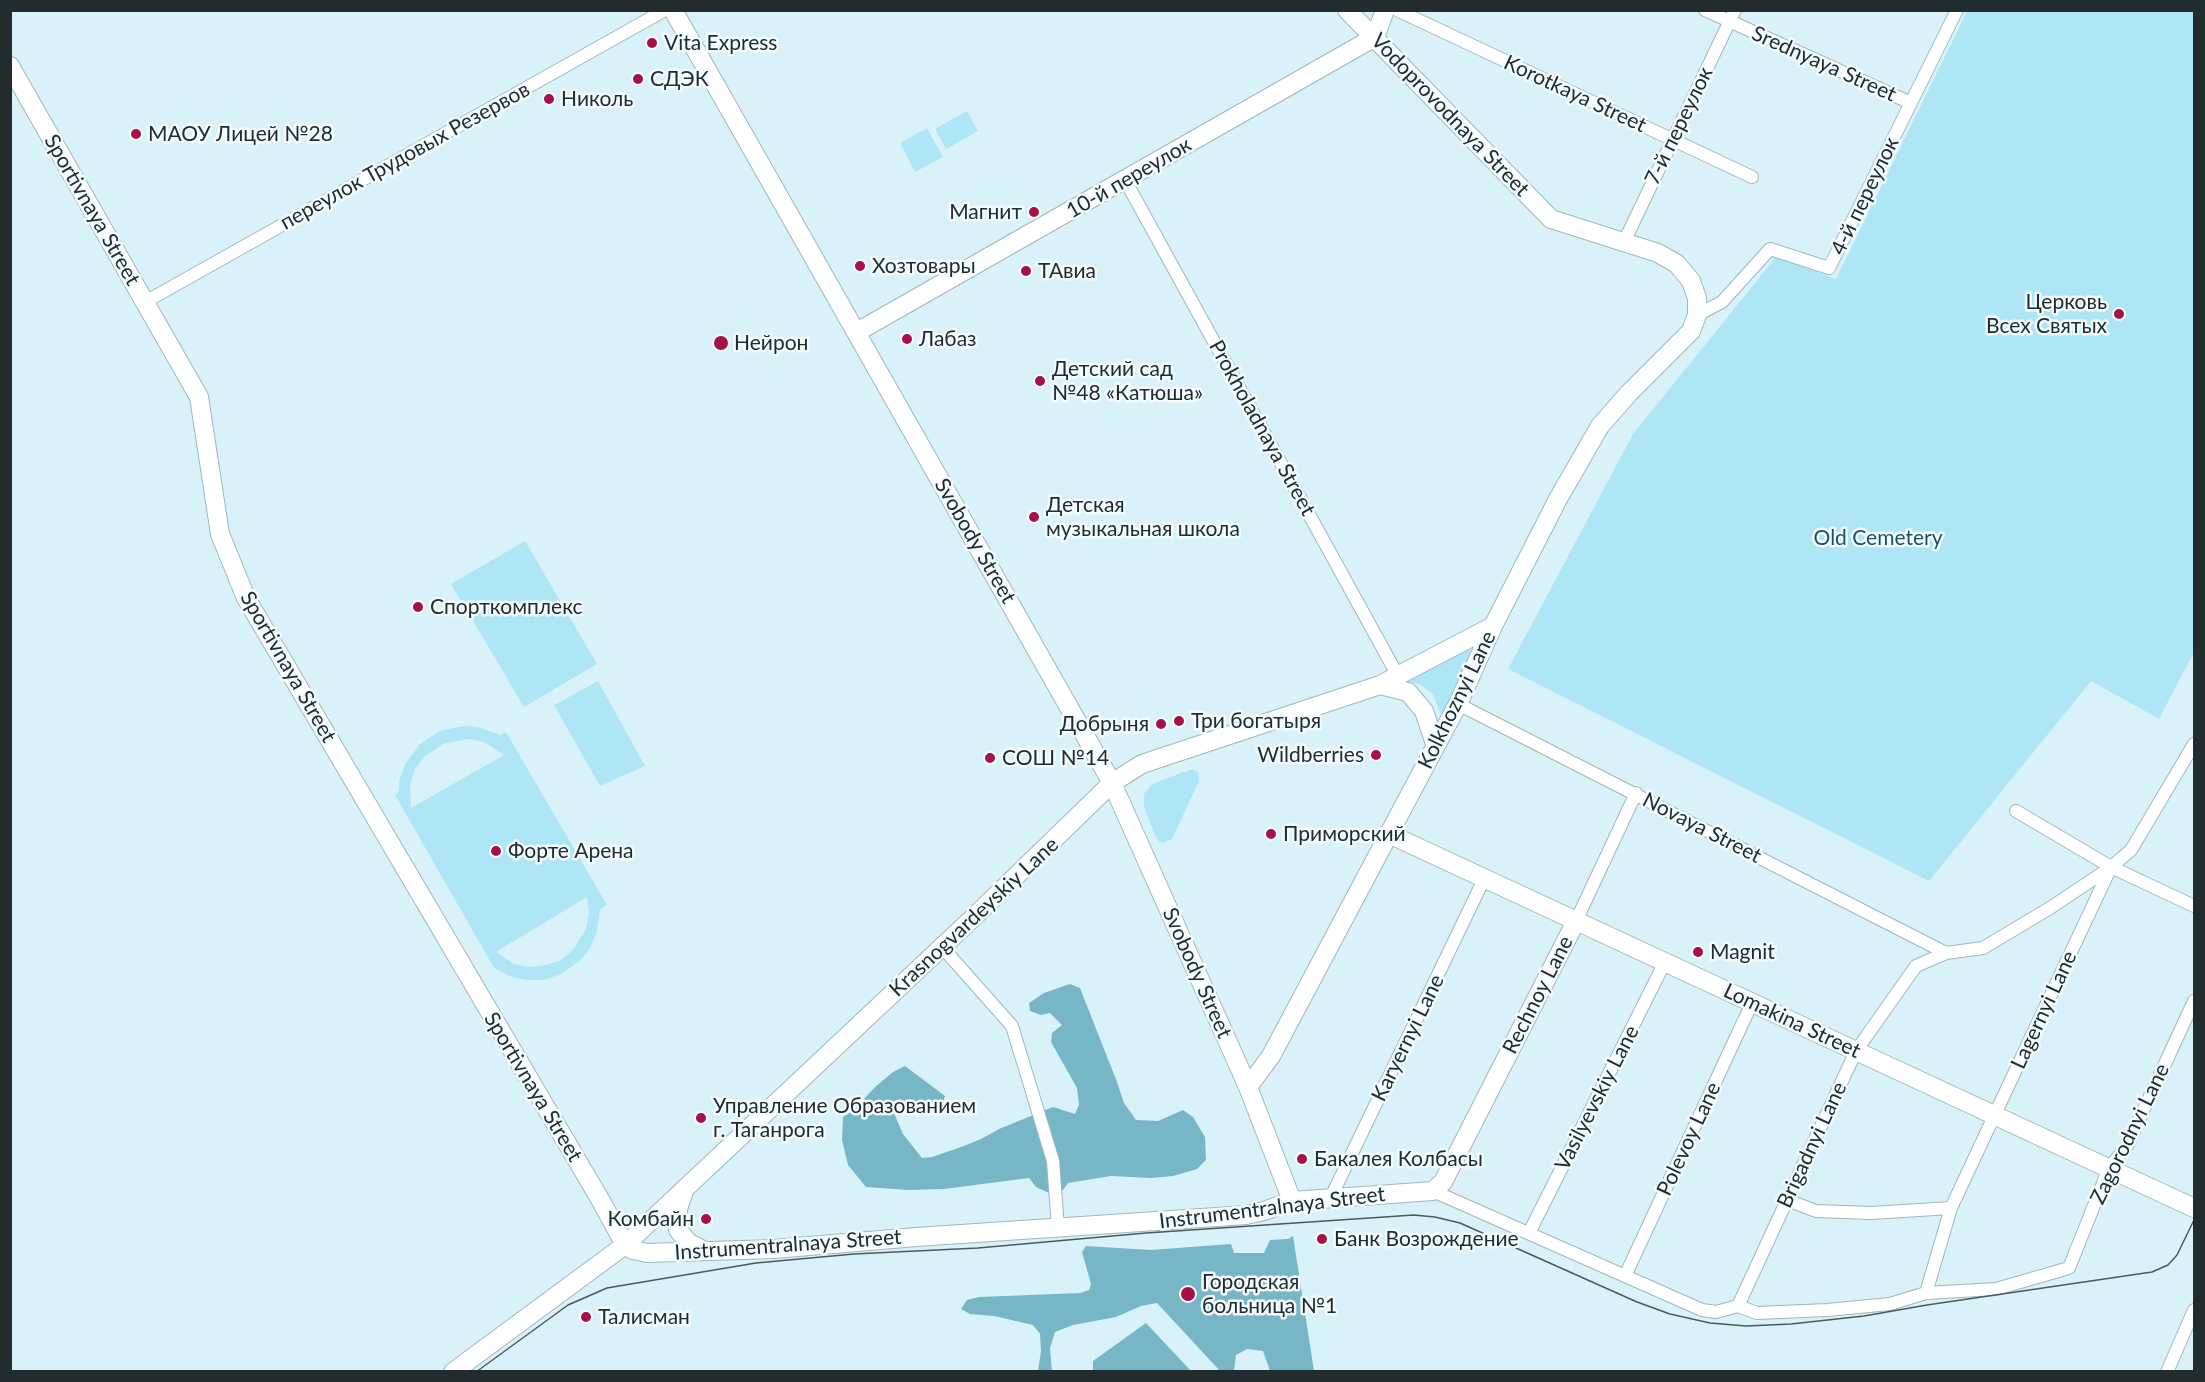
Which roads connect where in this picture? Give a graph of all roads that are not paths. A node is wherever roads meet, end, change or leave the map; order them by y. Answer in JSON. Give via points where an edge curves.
{"nodes":[{"id":1,"x":665,"y":10,"type":"edge"},
{"id":2,"x":673,"y":10,"type":"edge"},
{"id":3,"x":1347,"y":10,"type":"edge"},
{"id":4,"x":1385,"y":10,"type":"edge"},
{"id":5,"x":1397,"y":10,"type":"edge"},
{"id":6,"x":1705,"y":10,"type":"edge"},
{"id":7,"x":1957,"y":10,"type":"edge"},
{"id":8,"x":1732,"y":16,"type":"edge"},
{"id":9,"x":1375,"y":38,"type":"junction"},
{"id":10,"x":10,"y":66,"type":"edge"},
{"id":11,"x":1911,"y":103,"type":"junction"},
{"id":12,"x":1673,"y":140,"type":"junction"},
{"id":13,"x":1752,"y":177,"type":"dead end"},
{"id":14,"x":1125,"y":180,"type":"junction"},
{"id":15,"x":1624,"y":242,"type":"junction"},
{"id":16,"x":145,"y":302,"type":"junction"},
{"id":17,"x":1694,"y":323,"type":"junction"},
{"id":18,"x":857,"y":332,"type":"junction"},
{"id":19,"x":1493,"y":626,"type":"junction"},
{"id":20,"x":1398,"y":676,"type":"junction"},
{"id":21,"x":1380,"y":685,"type":"junction"},
{"id":22,"x":1458,"y":704,"type":"junction"},
{"id":23,"x":1435,"y":744,"type":"junction"},
{"id":24,"x":2194,"y":744,"type":"edge"},
{"id":25,"x":1112,"y":783,"type":"junction"},
{"id":26,"x":1636,"y":793,"type":"junction"},
{"id":27,"x":2016,"y":811,"type":"dead end"},
{"id":28,"x":1389,"y":834,"type":"junction"},
{"id":29,"x":2111,"y":867,"type":"junction"},
{"id":30,"x":1484,"y":879,"type":"junction"},
{"id":31,"x":2194,"y":906,"type":"edge"},
{"id":32,"x":1576,"y":921,"type":"junction"},
{"id":33,"x":942,"y":947,"type":"junction"},
{"id":34,"x":1946,"y":953,"type":"junction"},
{"id":35,"x":1665,"y":962,"type":"junction"},
{"id":36,"x":2194,"y":1001,"type":"edge"},
{"id":37,"x":1752,"y":1003,"type":"junction"},
{"id":38,"x":1856,"y":1051,"type":"junction"},
{"id":39,"x":1248,"y":1087,"type":"junction"},
{"id":40,"x":1994,"y":1115,"type":"junction"},
{"id":41,"x":2109,"y":1168,"type":"junction"},
{"id":42,"x":684,"y":1189,"type":"junction"},
{"id":43,"x":1433,"y":1191,"type":"junction"},
{"id":44,"x":1331,"y":1197,"type":"junction"},
{"id":45,"x":1787,"y":1200,"type":"junction"},
{"id":46,"x":1292,"y":1201,"type":"junction"},
{"id":47,"x":1951,"y":1208,"type":"junction"},
{"id":48,"x":2194,"y":1208,"type":"edge"},
{"id":49,"x":1058,"y":1228,"type":"junction"},
{"id":50,"x":1529,"y":1233,"type":"junction"},
{"id":51,"x":625,"y":1245,"type":"junction"},
{"id":52,"x":707,"y":1251,"type":"junction"},
{"id":53,"x":2069,"y":1268,"type":"joint"},
{"id":54,"x":1625,"y":1276,"type":"junction"},
{"id":55,"x":1926,"y":1293,"type":"junction"},
{"id":56,"x":1738,"y":1306,"type":"junction"},
{"id":57,"x":2194,"y":1310,"type":"edge"},
{"id":58,"x":453,"y":1371,"type":"edge"},
{"id":59,"x":2168,"y":1371,"type":"edge"}],
"edges":[{"from":1,"to":16,"type":"street","name":"переулок Трудовых Резервов"},
{"from":2,"to":18,"type":"main road","name":"Svobody Street"},
{"from":3,"to":9,"type":"main road","name":"Vodoprovodnaya Street"},
{"from":4,"to":9,"type":"main road"},
{"from":5,"to":12,"type":"street","name":"Korotkaya Street"},
{"from":6,"to":8,"type":"street","name":"Srednyaya Street"},
{"from":7,"to":11,"type":"street","name":"4-й переулок"},
{"from":8,"to":11,"type":"street","name":"Srednyaya Street"},
{"from":8,"to":12,"type":"street","name":"7-й переулок"},
{"from":9,"to":14,"type":"main road","name":"10-й переулок"},
{"from":9,"to":15,"type":"main road","name":"Vodoprovodnaya Street","via":[[1551,219]]},
{"from":10,"to":16,"type":"main road","name":"Sportivnaya Street"},
{"from":11,"to":17,"type":"street","name":"4-й переулок","via":[[1829,268],[1770,249],[1722,302]]},
{"from":12,"to":13,"type":"street","name":"Korotkaya Street"},
{"from":12,"to":15,"type":"street","name":"7-й переулок"},
{"from":14,"to":18,"type":"main road","name":"10-й переулок"},
{"from":14,"to":20,"type":"street","name":"Prokholadnaya Street"},
{"from":15,"to":17,"type":"main road","via":[[1677,264],[1691,281],[1697,298]]},
{"from":16,"to":51,"type":"main road","name":"Sportivnaya Street","via":[[199,397],[220,534],[246,598]]},
{"from":17,"to":19,"type":"main road","name":"Kolkhoznyi Lane","via":[[1600,426]]},
{"from":18,"to":25,"type":"main road","name":"Svobody Street"},
{"from":19,"to":20,"type":"main road","name":"Krasnogvardeyskiy Lane"},
{"from":19,"to":22,"type":"main road","name":"Kolkhoznyi Lane"},
{"from":20,"to":21,"type":"main road","name":"Krasnogvardeyskiy Lane"},
{"from":21,"to":23,"type":"main road","via":[[1408,692],[1424,711]]},
{"from":21,"to":25,"type":"main road","name":"Krasnogvardeyskiy Lane","via":[[1142,764]]},
{"from":22,"to":23,"type":"main road","name":"Kolkhoznyi Lane"},
{"from":22,"to":26,"type":"street","name":"Novaya Street"},
{"from":23,"to":28,"type":"main road","name":"Kolkhoznyi Lane"},
{"from":24,"to":29,"type":"street","name":"Lagernyi Lane","via":[[2131,850]]},
{"from":25,"to":33,"type":"main road","name":"Krasnogvardeyskiy Lane"},
{"from":25,"to":39,"type":"main road","name":"Svobody Street"},
{"from":26,"to":32,"type":"street","name":"Rechnoy Lane"},
{"from":26,"to":34,"type":"street","name":"Novaya Street"},
{"from":27,"to":29,"type":"street"},
{"from":28,"to":30,"type":"main road","name":"Lomakina Street"},
{"from":28,"to":39,"type":"main road","name":"Kolkhoznyi Lane","via":[[1271,1056]]},
{"from":29,"to":31,"type":"street"},
{"from":29,"to":34,"type":"street","name":"Brigadnyi Lane","via":[[1983,948]]},
{"from":29,"to":40,"type":"street","name":"Lagernyi Lane"},
{"from":30,"to":32,"type":"main road","name":"Lomakina Street"},
{"from":30,"to":44,"type":"street","name":"Karyernyi Lane"},
{"from":32,"to":35,"type":"main road","name":"Lomakina Street"},
{"from":32,"to":43,"type":"main road","name":"Rechnoy Lane","via":[[1443,1182]]},
{"from":33,"to":42,"type":"main road","name":"Krasnogvardeyskiy Lane"},
{"from":33,"to":49,"type":"street","via":[[1012,1026],[1053,1161]]},
{"from":34,"to":38,"type":"street","name":"Brigadnyi Lane","via":[[1916,966]]},
{"from":35,"to":37,"type":"main road","name":"Lomakina Street"},
{"from":35,"to":50,"type":"street","name":"Vasilyevskiy Lane"},
{"from":36,"to":41,"type":"street","name":"Zagorodnyi Lane","via":[[2127,1146]]},
{"from":37,"to":38,"type":"main road","name":"Lomakina Street"},
{"from":37,"to":54,"type":"street","name":"Polevoy Lane"},
{"from":38,"to":40,"type":"main road","name":"Lomakina Street"},
{"from":38,"to":45,"type":"street","name":"Brigadnyi Lane"},
{"from":39,"to":46,"type":"main road","name":"Svobody Street"},
{"from":40,"to":41,"type":"main road","name":"Lomakina Street"},
{"from":40,"to":47,"type":"street","name":"Lagernyi Lane"},
{"from":41,"to":48,"type":"main road","name":"Lomakina Street"},
{"from":41,"to":53,"type":"street","name":"Zagorodnyi Lane"},
{"from":42,"to":51,"type":"main road","name":"Krasnogvardeyskiy Lane"},
{"from":42,"to":52,"type":"main road","via":[[678,1209],[678,1230],[689,1243]]},
{"from":43,"to":44,"type":"main road","name":"Instrumentralnaya Street"},
{"from":43,"to":50,"type":"street","name":"Instrumentralnaya Street"},
{"from":44,"to":46,"type":"main road","name":"Instrumentralnaya Street"},
{"from":45,"to":47,"type":"street","via":[[1816,1211],[1871,1213]]},
{"from":45,"to":56,"type":"street","name":"Brigadnyi Lane"},
{"from":46,"to":49,"type":"main road","name":"Instrumentralnaya Street","via":[[1246,1215]]},
{"from":47,"to":55,"type":"street","name":"Lagernyi Lane"},
{"from":49,"to":52,"type":"main road","name":"Instrumentralnaya Street"},
{"from":50,"to":54,"type":"street","name":"Instrumentralnaya Street"},
{"from":51,"to":52,"type":"main road","name":"Instrumentralnaya Street","via":[[647,1253]]},
{"from":51,"to":58,"type":"main road","name":"Krasnogvardeyskiy Lane"},
{"from":53,"to":55,"type":"street","name":"Instrumentralnaya Street","via":[[1996,1289]]},
{"from":54,"to":56,"type":"street","name":"Instrumentralnaya Street","via":[[1702,1310],[1716,1312]]},
{"from":55,"to":56,"type":"street","name":"Instrumentralnaya Street","via":[[1890,1304],[1827,1310],[1757,1313]]},
{"from":57,"to":59,"type":"street"}]}
